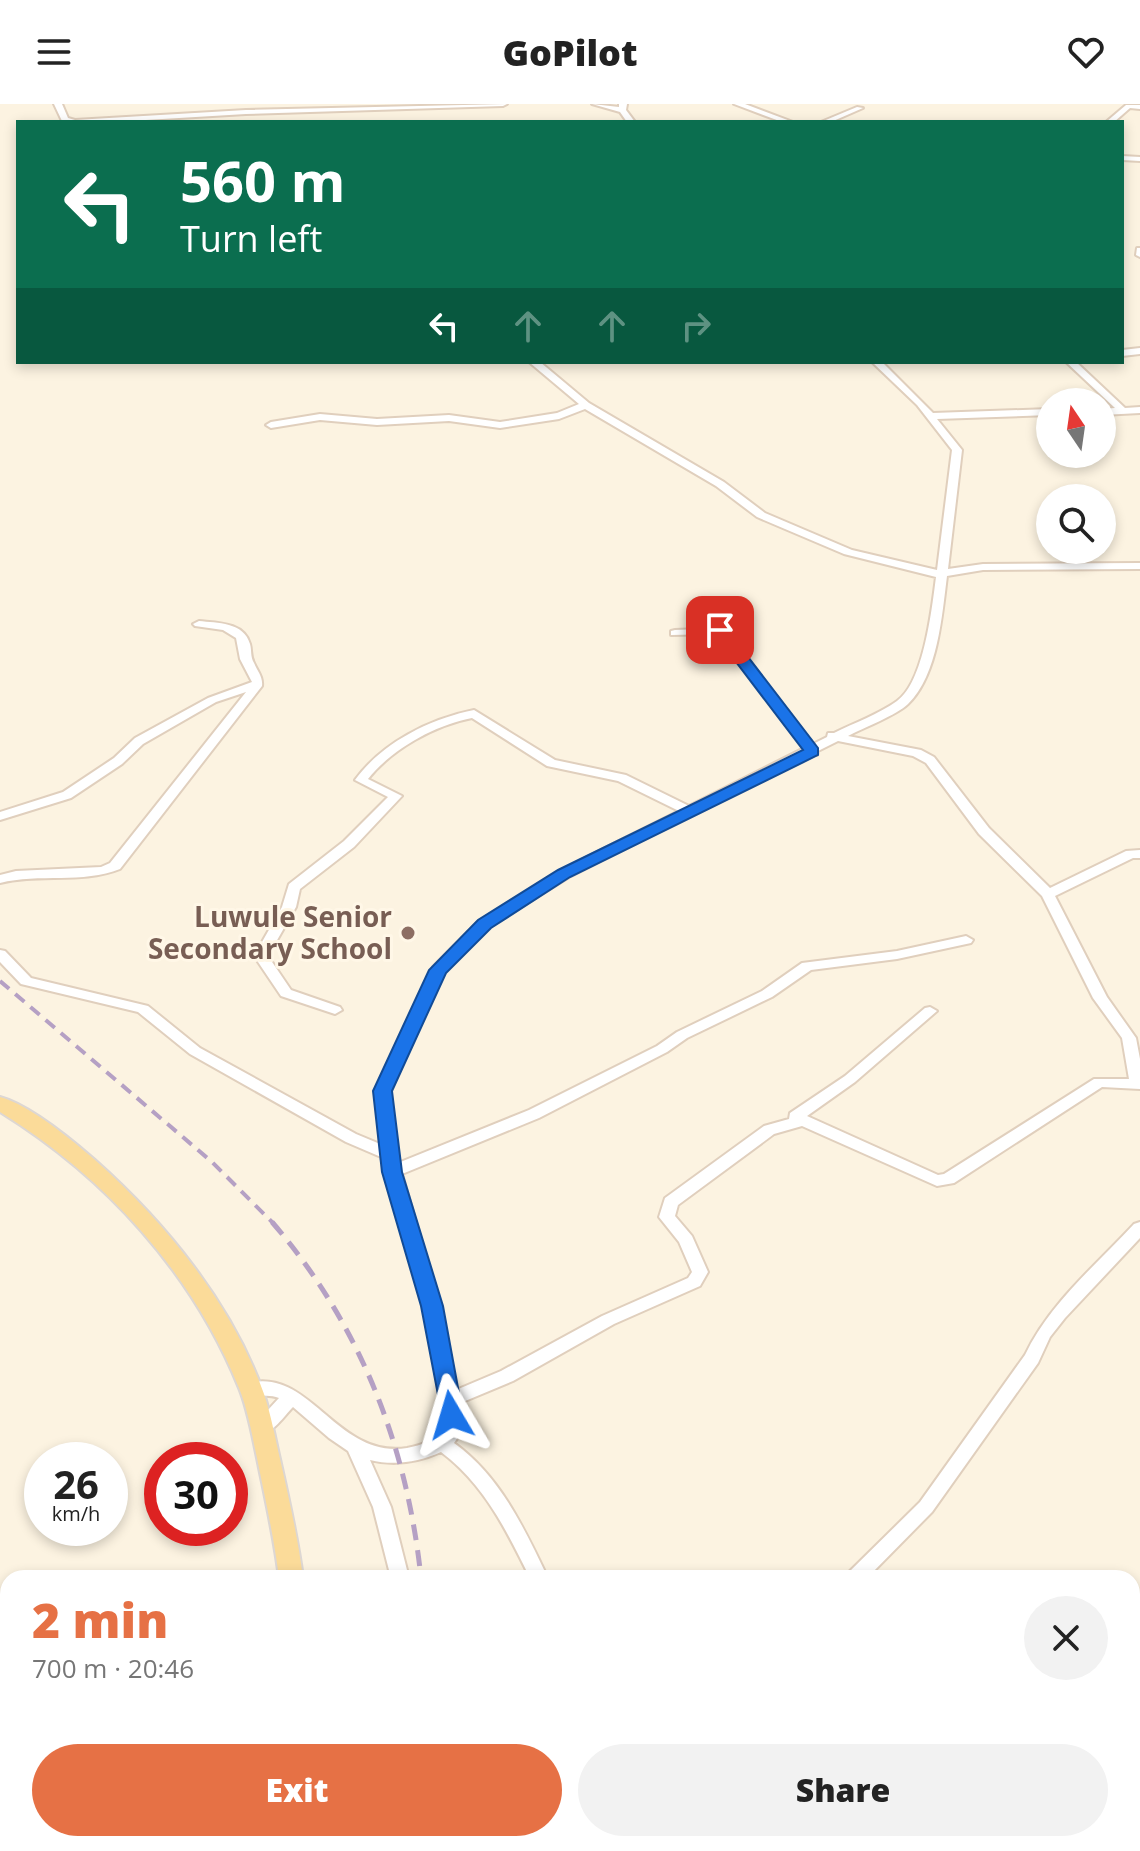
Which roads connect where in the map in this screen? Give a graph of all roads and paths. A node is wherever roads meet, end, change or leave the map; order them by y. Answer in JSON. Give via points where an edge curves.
{"nodes":[{"id":1,"x":58,"y":104,"type":"edge"},
{"id":2,"x":503,"y":104,"type":"edge"},
{"id":3,"x":596,"y":104,"type":"edge"},
{"id":4,"x":738,"y":104,"type":"edge"},
{"id":5,"x":622,"y":107,"type":"edge"},
{"id":6,"x":1140,"y":107,"type":"edge"},
{"id":7,"x":859,"y":108,"type":"dead end"},
{"id":8,"x":328,"y":109,"type":"junction"},
{"id":9,"x":444,"y":109,"type":"edge"},
{"id":10,"x":68,"y":120,"type":"edge"},
{"id":11,"x":114,"y":120,"type":"edge"},
{"id":12,"x":329,"y":120,"type":"edge"},
{"id":13,"x":783,"y":120,"type":"edge"},
{"id":14,"x":830,"y":120,"type":"edge"},
{"id":15,"x":1112,"y":120,"type":"edge"},
{"id":16,"x":536,"y":364,"type":"edge"},
{"id":17,"x":879,"y":364,"type":"edge"},
{"id":18,"x":1073,"y":364,"type":"edge"},
{"id":19,"x":586,"y":405,"type":"junction"},
{"id":20,"x":1140,"y":410,"type":"edge"},
{"id":21,"x":1116,"y":411,"type":"edge"},
{"id":22,"x":1123,"y":411,"type":"junction"},
{"id":23,"x":1036,"y":412,"type":"edge"},
{"id":24,"x":931,"y":416,"type":"junction"},
{"id":25,"x":271,"y":425,"type":"dead end"},
{"id":26,"x":1140,"y":566,"type":"edge"},
{"id":27,"x":939,"y":574,"type":"junction"},
{"id":28,"x":199,"y":624,"type":"dead end"},
{"id":29,"x":675,"y":633,"type":"dead end"},
{"id":30,"x":258,"y":684,"type":"junction"},
{"id":31,"x":831,"y":736,"type":"junction"},
{"id":32,"x":813,"y":752,"type":"junction"},
{"id":33,"x":689,"y":811,"type":"junction"},
{"id":34,"x":0,"y":816,"type":"edge"},
{"id":35,"x":1140,"y":854,"type":"edge"},
{"id":36,"x":0,"y":879,"type":"edge"},
{"id":37,"x":1048,"y":894,"type":"junction"},
{"id":38,"x":966,"y":940,"type":"dead end"},
{"id":39,"x":0,"y":954,"type":"edge"},
{"id":40,"x":335,"y":1010,"type":"dead end"},
{"id":41,"x":930,"y":1011,"type":"dead end"},
{"id":42,"x":1138,"y":1083,"type":"edge"},
{"id":43,"x":0,"y":1103,"type":"edge"},
{"id":44,"x":795,"y":1117,"type":"junction"},
{"id":45,"x":388,"y":1154,"type":"junction"},
{"id":46,"x":392,"y":1172,"type":"junction"},
{"id":47,"x":1140,"y":1228,"type":"edge"},
{"id":48,"x":251,"y":1389,"type":"junction"},
{"id":49,"x":292,"y":1396,"type":"junction"},
{"id":50,"x":450,"y":1400,"type":"junction"},
{"id":51,"x":262,"y":1428,"type":"junction"},
{"id":52,"x":443,"y":1444,"type":"junction"},
{"id":53,"x":357,"y":1451,"type":"junction"},
{"id":54,"x":290,"y":1570,"type":"edge"},
{"id":55,"x":398,"y":1570,"type":"edge"},
{"id":56,"x":534,"y":1570,"type":"edge"},
{"id":57,"x":863,"y":1570,"type":"edge"}],
"edges":[{"from":1,"to":10,"type":"street"},
{"from":2,"to":9,"type":"street"},
{"from":3,"to":5,"type":"street"},
{"from":4,"to":13,"type":"street"},
{"from":6,"to":15,"type":"street","via":[[1128,106]]},
{"from":7,"to":14,"type":"street"},
{"from":8,"to":9,"type":"street"},
{"from":8,"to":11,"type":"street"},
{"from":8,"to":12,"type":"street"},
{"from":16,"to":19,"type":"street"},
{"from":17,"to":24,"type":"street"},
{"from":18,"to":22,"type":"street"},
{"from":19,"to":25,"type":"street","via":[[559,416],[500,425],[449,418],[377,422],[320,417]]},
{"from":19,"to":27,"type":"street","via":[[720,484],[761,515],[848,552]]},
{"from":20,"to":22,"type":"street"},
{"from":21,"to":22,"type":"street"},
{"from":23,"to":24,"type":"street"},
{"from":24,"to":27,"type":"street","via":[[957,450]]},
{"from":26,"to":27,"type":"street","via":[[983,567]]},
{"from":27,"to":31,"type":"street","via":[[935,629],[918,682],[903,703]]},
{"from":28,"to":30,"type":"street","via":[[238,633]]},
{"from":29,"to":32,"type":"street","via":[[720,630]]},
{"from":30,"to":34,"type":"street","via":[[212,700],[139,741],[67,795]]},
{"from":30,"to":36,"type":"street","via":[[115,866]]},
{"from":31,"to":32,"type":"street"},
{"from":31,"to":37,"type":"street","via":[[930,760],[984,831]]},
{"from":32,"to":33,"type":"street"},
{"from":33,"to":40,"type":"street","via":[[622,778],[551,763],[474,714],[397,746],[369,766],[361,780],[396,796],[349,844],[294,887],[289,907],[261,956],[286,993]]},
{"from":33,"to":45,"type":"street","via":[[564,874],[484,924],[438,970],[383,1091]]},
{"from":35,"to":37,"type":"street"},
{"from":37,"to":42,"type":"street","via":[[1100,998],[1129,1038]]},
{"from":38,"to":46,"type":"street","via":[[807,966],[767,994],[534,1114]]},
{"from":39,"to":45,"type":"street","via":[[26,981],[143,1009],[195,1051]]},
{"from":41,"to":44,"type":"street","via":[[850,1079]]},
{"from":42,"to":44,"type":"street","via":[[1099,1082],[948,1179],[937,1181]]},
{"from":43,"to":48,"type":"main road","via":[[73,1151],[129,1203],[179,1263]]},
{"from":44,"to":50,"type":"street","via":[[801,1121],[769,1130],[671,1202],[667,1217],[686,1240],[700,1272],[694,1282]]},
{"from":45,"to":46,"type":"street"},
{"from":46,"to":50,"type":"street","via":[[432,1306]]},
{"from":47,"to":57,"type":"street","via":[[1043,1334],[1032,1358],[926,1507]]},
{"from":48,"to":49,"type":"street"},
{"from":48,"to":51,"type":"main road"},
{"from":49,"to":51,"type":"street"},
{"from":49,"to":53,"type":"street"},
{"from":50,"to":52,"type":"street","via":[[454,1430]]},
{"from":51,"to":54,"type":"main road"},
{"from":52,"to":53,"type":"street","via":[[403,1457]]},
{"from":52,"to":56,"type":"street","via":[[466,1458],[483,1479]]},
{"from":53,"to":55,"type":"street","via":[[382,1507]]}]}
